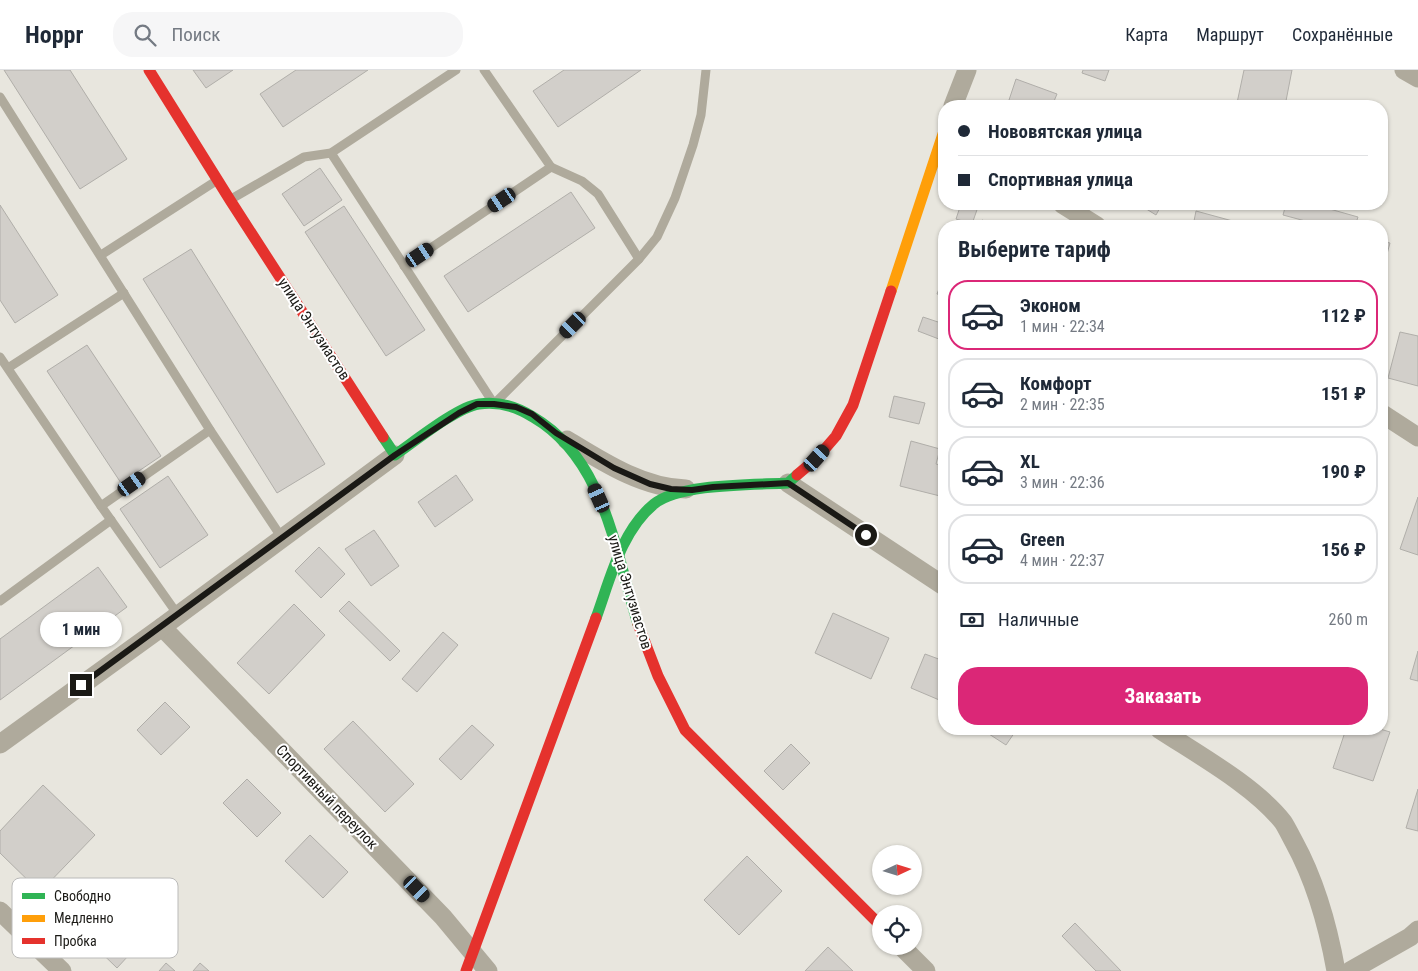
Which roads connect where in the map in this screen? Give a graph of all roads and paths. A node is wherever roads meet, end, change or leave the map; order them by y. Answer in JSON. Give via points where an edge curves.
{"nodes":[{"id":1,"x":149,"y":70,"type":"edge"},
{"id":2,"x":456,"y":70,"type":"edge"},
{"id":3,"x":484,"y":70,"type":"edge"},
{"id":4,"x":706,"y":70,"type":"edge"},
{"id":5,"x":967,"y":70,"type":"edge"},
{"id":6,"x":1404,"y":70,"type":"edge"},
{"id":7,"x":1418,"y":78,"type":"edge"},
{"id":8,"x":0,"y":97,"type":"edge"},
{"id":9,"x":955,"y":100,"type":"edge"},
{"id":10,"x":938,"y":149,"type":"edge"},
{"id":11,"x":330,"y":152,"type":"junction"},
{"id":12,"x":551,"y":167,"type":"junction"},
{"id":13,"x":218,"y":180,"type":"junction"},
{"id":14,"x":230,"y":200,"type":"junction"},
{"id":15,"x":1071,"y":210,"type":"edge"},
{"id":16,"x":1087,"y":220,"type":"edge"},
{"id":17,"x":101,"y":255,"type":"junction"},
{"id":18,"x":639,"y":258,"type":"junction"},
{"id":19,"x":404,"y":266,"type":"junction"},
{"id":20,"x":124,"y":293,"type":"junction"},
{"id":21,"x":0,"y":357,"type":"edge"},
{"id":22,"x":8,"y":368,"type":"junction"},
{"id":23,"x":494,"y":404,"type":"junction"},
{"id":24,"x":1388,"y":418,"type":"edge"},
{"id":25,"x":210,"y":430,"type":"junction"},
{"id":26,"x":556,"y":433,"type":"junction"},
{"id":27,"x":1418,"y":438,"type":"edge"},
{"id":28,"x":395,"y":455,"type":"junction"},
{"id":29,"x":788,"y":483,"type":"junction"},
{"id":30,"x":692,"y":490,"type":"junction"},
{"id":31,"x":101,"y":506,"type":"junction"},
{"id":32,"x":111,"y":520,"type":"junction"},
{"id":33,"x":282,"y":538,"type":"junction"},
{"id":34,"x":619,"y":556,"type":"junction"},
{"id":35,"x":938,"y":582,"type":"edge"},
{"id":36,"x":0,"y":601,"type":"edge"},
{"id":37,"x":178,"y":614,"type":"junction"},
{"id":38,"x":162,"y":627,"type":"junction"},
{"id":39,"x":1168,"y":735,"type":"edge"},
{"id":40,"x":0,"y":744,"type":"edge"},
{"id":41,"x":0,"y":911,"type":"edge"},
{"id":42,"x":872,"y":917,"type":"edge"},
{"id":43,"x":12,"y":923,"type":"edge"},
{"id":44,"x":1418,"y":930,"type":"edge"},
{"id":45,"x":473,"y":952,"type":"junction"},
{"id":46,"x":910,"y":955,"type":"edge"},
{"id":47,"x":49,"y":958,"type":"edge"},
{"id":48,"x":62,"y":971,"type":"edge"},
{"id":49,"x":466,"y":971,"type":"edge"},
{"id":50,"x":488,"y":971,"type":"edge"},
{"id":51,"x":926,"y":971,"type":"edge"},
{"id":52,"x":1336,"y":971,"type":"edge"},
{"id":53,"x":1350,"y":971,"type":"edge"}],
"edges":[{"from":1,"to":13,"type":"street","name":"улица Энтузиастов"},
{"from":2,"to":11,"type":"lane"},
{"from":3,"to":12,"type":"lane"},
{"from":4,"to":18,"type":"lane","via":[[701,115],[675,198],[657,237]]},
{"from":5,"to":9,"type":"street"},
{"from":6,"to":7,"type":"street"},
{"from":8,"to":17,"type":"lane"},
{"from":10,"to":29,"type":"street","via":[[853,405],[836,436]]},
{"from":11,"to":14,"type":"lane","via":[[304,157]]},
{"from":11,"to":19,"type":"lane"},
{"from":12,"to":18,"type":"lane","via":[[582,181],[598,194]]},
{"from":12,"to":19,"type":"lane"},
{"from":13,"to":14,"type":"street","name":"улица Энтузиастов"},
{"from":13,"to":17,"type":"lane"},
{"from":14,"to":28,"type":"street","name":"улица Энтузиастов"},
{"from":15,"to":16,"type":"street"},
{"from":17,"to":20,"type":"lane"},
{"from":18,"to":23,"type":"lane"},
{"from":19,"to":23,"type":"lane"},
{"from":20,"to":22,"type":"lane"},
{"from":20,"to":25,"type":"lane"},
{"from":21,"to":22,"type":"lane"},
{"from":22,"to":31,"type":"lane"},
{"from":23,"to":26,"type":"street","name":"улица Энтузиастов","via":[[516,407],[532,414]]},
{"from":23,"to":28,"type":"street","name":"улица Энтузиастов","via":[[477,404],[459,413]]},
{"from":24,"to":27,"type":"street"},
{"from":25,"to":31,"type":"lane"},
{"from":25,"to":33,"type":"lane"},
{"from":26,"to":30,"type":"street","via":[[614,468],[650,484]]},
{"from":26,"to":34,"type":"street","name":"улица Энтузиастов","via":[[591,482],[606,514]]},
{"from":28,"to":33,"type":"street"},
{"from":29,"to":30,"type":"street"},
{"from":29,"to":35,"type":"street"},
{"from":30,"to":34,"type":"street","via":[[655,503],[630,531]]},
{"from":31,"to":32,"type":"lane"},
{"from":32,"to":36,"type":"lane"},
{"from":32,"to":37,"type":"lane"},
{"from":33,"to":37,"type":"street"},
{"from":34,"to":42,"type":"street","name":"улица Энтузиастов","via":[[658,680],[685,730]]},
{"from":34,"to":45,"type":"street"},
{"from":37,"to":38,"type":"street"},
{"from":38,"to":40,"type":"street"},
{"from":38,"to":45,"type":"street","name":"Спортивный переулок","via":[[443,917]]},
{"from":39,"to":52,"type":"street","via":[[1243,784],[1284,822],[1319,898]]},
{"from":41,"to":43,"type":"street"},
{"from":44,"to":53,"type":"street"},
{"from":45,"to":49,"type":"street"},
{"from":45,"to":50,"type":"street","name":"Спортивный переулок"},
{"from":46,"to":51,"type":"street"},
{"from":47,"to":48,"type":"street"}]}
